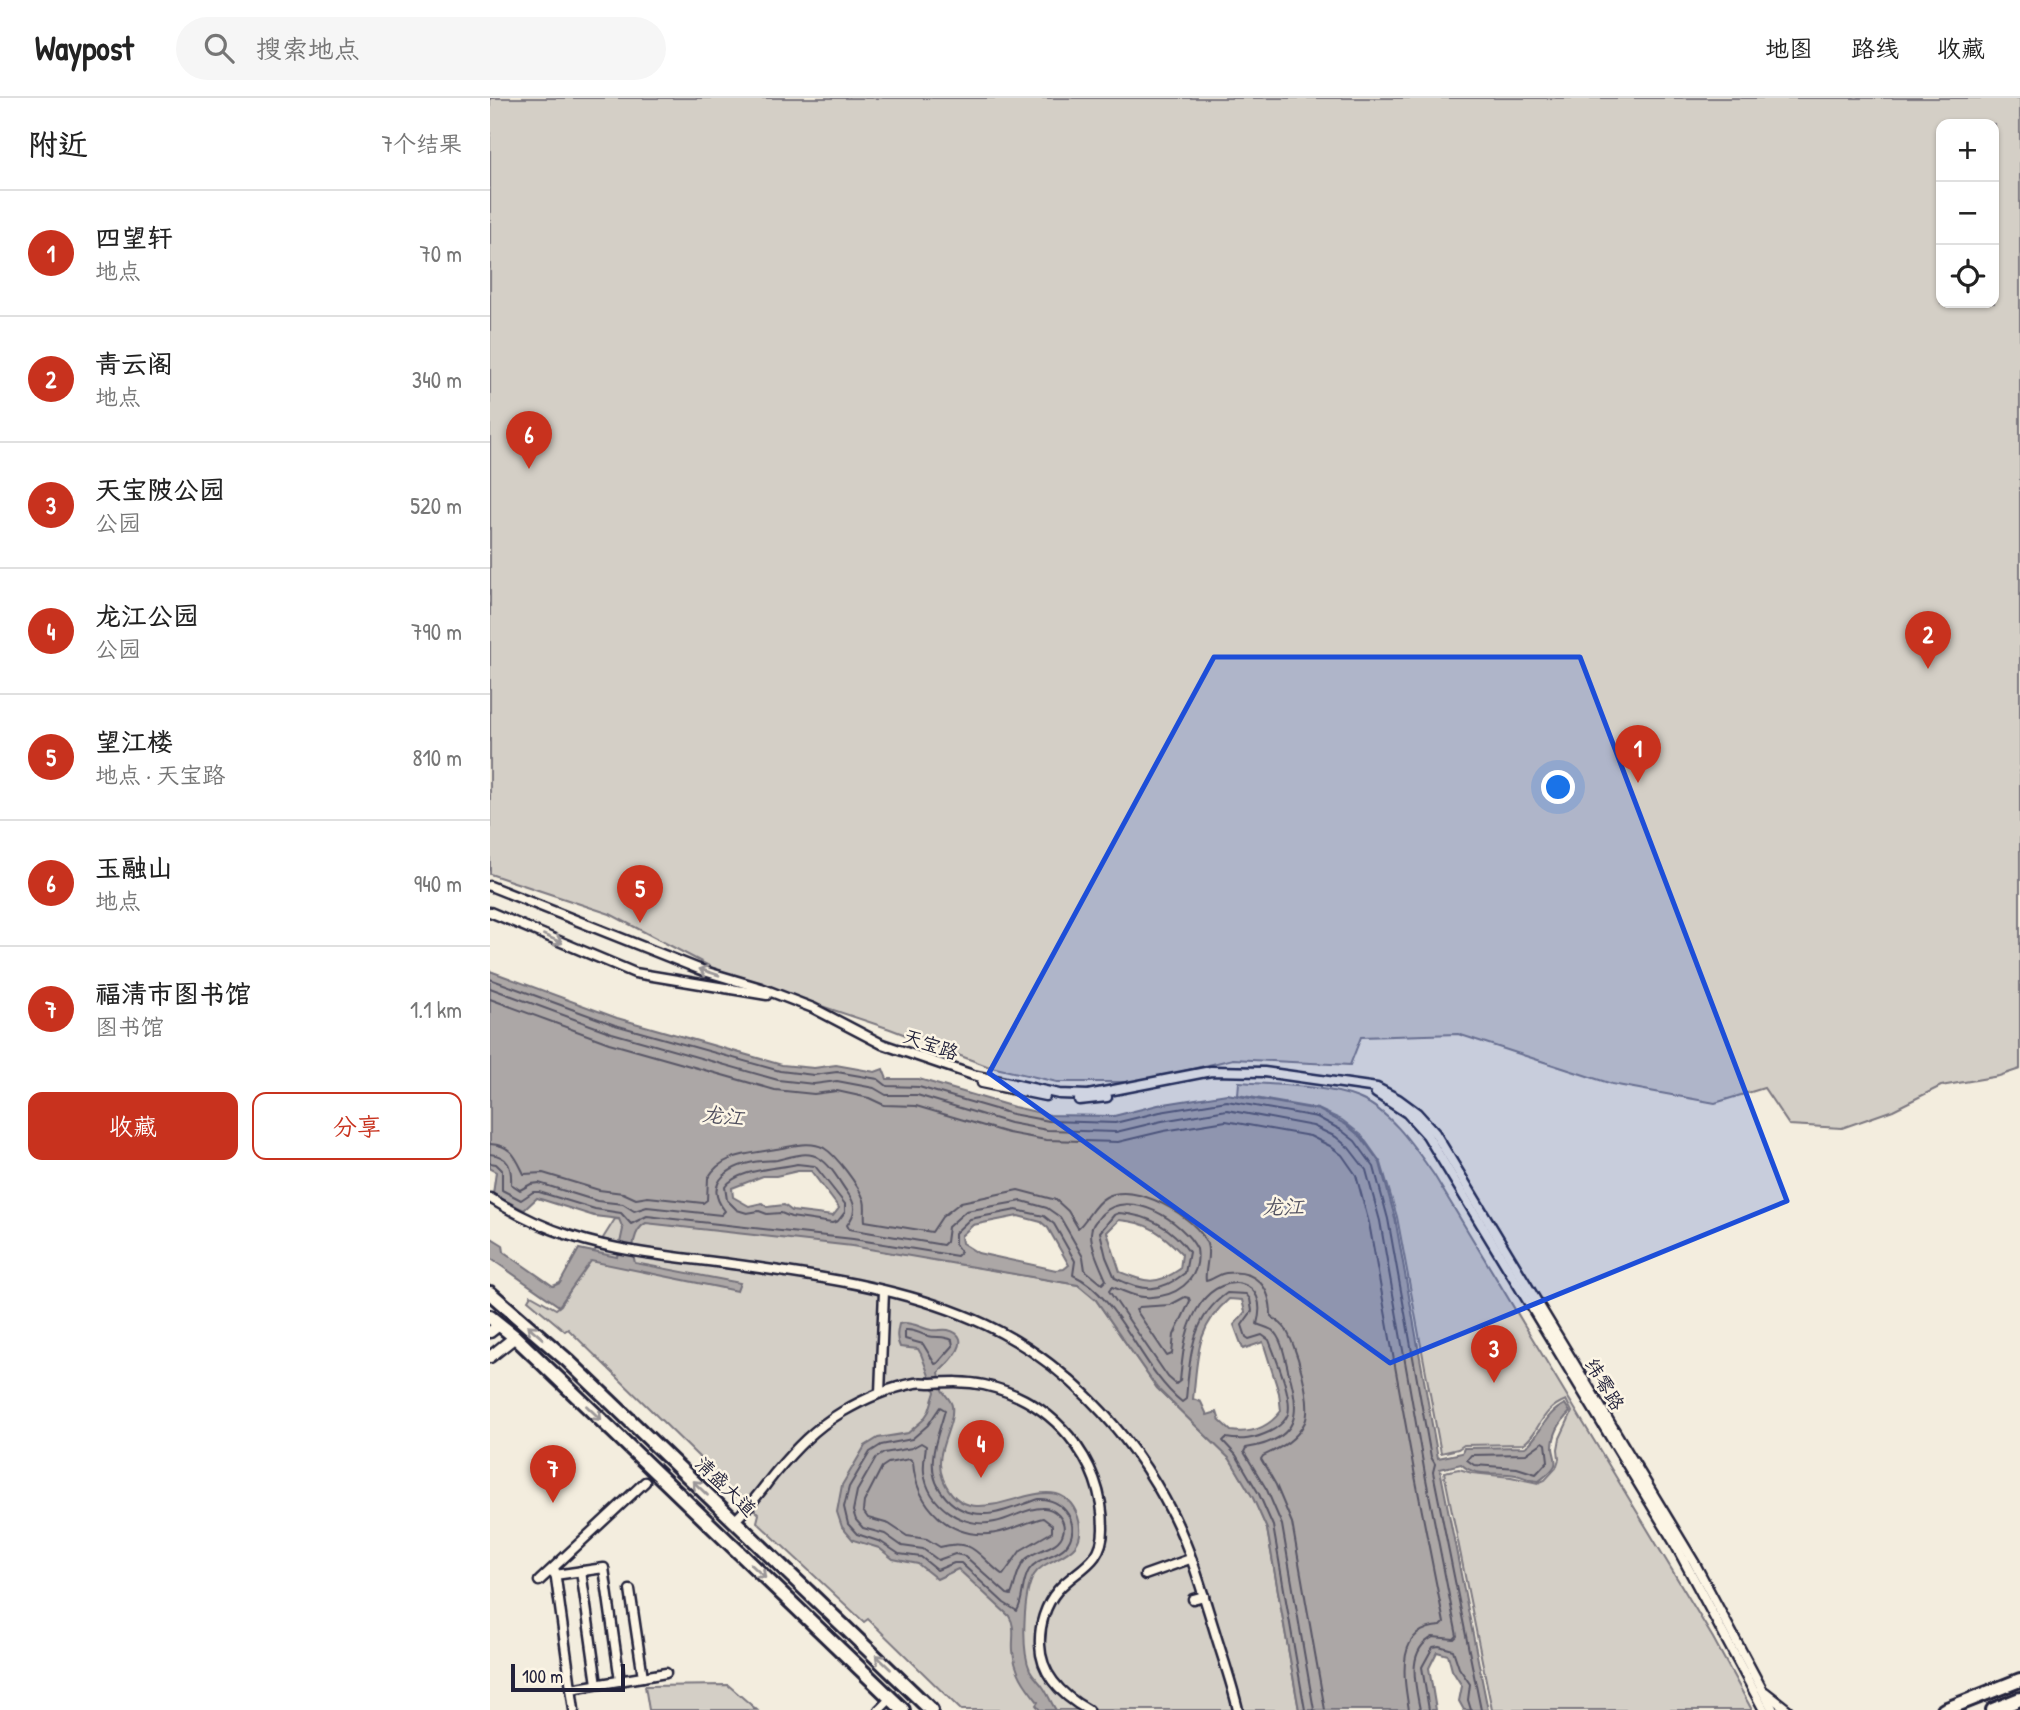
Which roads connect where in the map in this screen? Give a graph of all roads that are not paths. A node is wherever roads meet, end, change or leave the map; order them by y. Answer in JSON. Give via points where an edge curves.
{"nodes":[{"id":1,"x":490,"y":886,"type":"edge"},
{"id":2,"x":490,"y":912,"type":"edge"},
{"id":3,"x":1386,"y":1095,"type":"junction"},
{"id":4,"x":490,"y":1198,"type":"edge"},
{"id":5,"x":884,"y":1291,"type":"junction"},
{"id":6,"x":490,"y":1293,"type":"edge"},
{"id":7,"x":493,"y":1325,"type":"edge"},
{"id":8,"x":515,"y":1337,"type":"junction"},
{"id":9,"x":490,"y":1357,"type":"edge"},
{"id":10,"x":880,"y":1392,"type":"junction"},
{"id":11,"x":645,"y":1482,"type":"dead end"},
{"id":12,"x":734,"y":1521,"type":"junction"},
{"id":13,"x":1190,"y":1559,"type":"junction"},
{"id":14,"x":555,"y":1571,"type":"junction"},
{"id":15,"x":581,"y":1571,"type":"junction"},
{"id":16,"x":1145,"y":1574,"type":"dead end"},
{"id":17,"x":539,"y":1581,"type":"dead end"},
{"id":18,"x":630,"y":1590,"type":"dead end"},
{"id":19,"x":1203,"y":1596,"type":"junction"},
{"id":20,"x":1193,"y":1599,"type":"dead end"},
{"id":21,"x":666,"y":1673,"type":"dead end"},
{"id":22,"x":643,"y":1677,"type":"junction"},
{"id":23,"x":2020,"y":1680,"type":"edge"},
{"id":24,"x":620,"y":1681,"type":"junction"},
{"id":25,"x":597,"y":1684,"type":"junction"},
{"id":26,"x":571,"y":1689,"type":"junction"},
{"id":27,"x":1765,"y":1692,"type":"junction"},
{"id":28,"x":891,"y":1699,"type":"junction"},
{"id":29,"x":2020,"y":1699,"type":"edge"},
{"id":30,"x":573,"y":1710,"type":"edge"},
{"id":31,"x":879,"y":1710,"type":"edge"},
{"id":32,"x":902,"y":1710,"type":"edge"},
{"id":33,"x":932,"y":1710,"type":"edge"},
{"id":34,"x":1087,"y":1710,"type":"edge"},
{"id":35,"x":1238,"y":1710,"type":"edge"},
{"id":36,"x":1765,"y":1710,"type":"edge"},
{"id":37,"x":1773,"y":1710,"type":"edge"},
{"id":38,"x":1788,"y":1710,"type":"edge"},
{"id":39,"x":1944,"y":1710,"type":"edge"},
{"id":40,"x":1993,"y":1710,"type":"edge"}],
"edges":[{"from":3,"to":1,"type":"street","name":"天宝路","one_way":true,"via":[[1357,1084],[1243,1071],[1211,1071],[1088,1095],[1059,1094],[973,1075],[882,1044],[813,1008],[704,971]]},
{"from":2,"to":3,"type":"street","name":"天宝路","one_way":true,"via":[[624,970],[765,994],[880,1048],[1010,1089],[1088,1100],[1211,1076],[1251,1075]]},
{"from":3,"to":27,"type":"street","name":"纬零路","via":[[1417,1113],[1435,1133],[1695,1562]]},
{"from":3,"to":36,"type":"street","name":"纬零路","via":[[1427,1135],[1674,1542]]},
{"from":4,"to":5,"type":"street","via":[[560,1233],[619,1247]]},
{"from":5,"to":10,"type":"street"},
{"from":5,"to":13,"type":"street","via":[[973,1319],[1020,1343],[1061,1374],[1109,1421],[1141,1461],[1173,1515]]},
{"from":12,"to":6,"type":"main road","name":"清盛大道","one_way":true,"via":[[568,1360]]},
{"from":7,"to":8,"type":"main road","name":"清盛大道"},
{"from":8,"to":9,"type":"street"},
{"from":8,"to":28,"type":"main road","name":"清盛大道","one_way":true},
{"from":10,"to":12,"type":"street","via":[[813,1432]]},
{"from":10,"to":34,"type":"street","via":[[919,1382],[985,1385],[1034,1405],[1073,1437],[1093,1477],[1102,1538],[1088,1566],[1053,1597],[1043,1616],[1040,1640],[1044,1664],[1054,1682]]},
{"from":11,"to":14,"type":"street"},
{"from":33,"to":12,"type":"main road","name":"清盛大道","one_way":true},
{"from":13,"to":16,"type":"street"},
{"from":13,"to":19,"type":"street"},
{"from":14,"to":15,"type":"street"},
{"from":14,"to":17,"type":"street"},
{"from":14,"to":26,"type":"street"},
{"from":15,"to":24,"type":"street","via":[[604,1568]]},
{"from":15,"to":25,"type":"street"},
{"from":18,"to":22,"type":"street"},
{"from":19,"to":20,"type":"street"},
{"from":19,"to":35,"type":"street"},
{"from":21,"to":22,"type":"street"},
{"from":22,"to":24,"type":"street"},
{"from":23,"to":39,"type":"main road"},
{"from":24,"to":25,"type":"street"},
{"from":25,"to":26,"type":"street"},
{"from":26,"to":30,"type":"street"},
{"from":27,"to":37,"type":"street","name":"纬零路"},
{"from":27,"to":38,"type":"street"},
{"from":28,"to":31,"type":"street"},
{"from":28,"to":32,"type":"main road","name":"清盛大道"},
{"from":29,"to":40,"type":"main road"}]}
